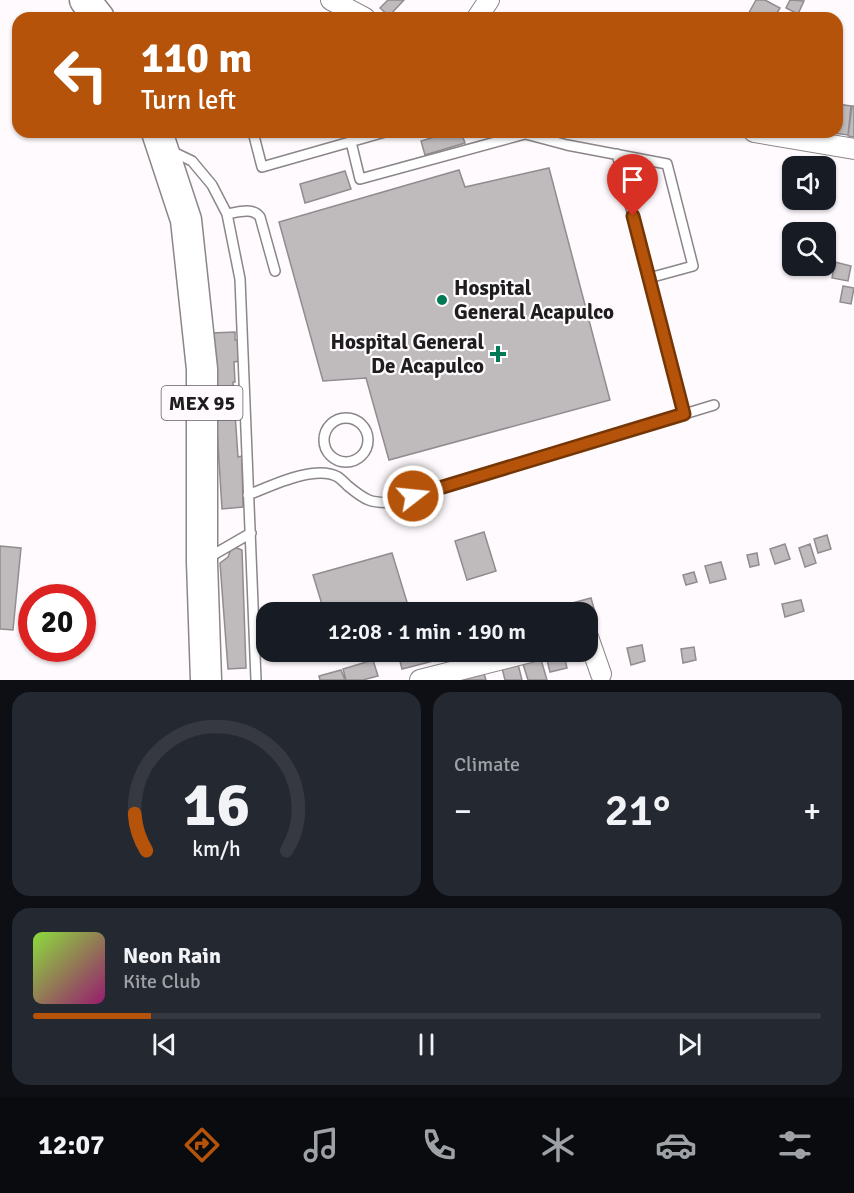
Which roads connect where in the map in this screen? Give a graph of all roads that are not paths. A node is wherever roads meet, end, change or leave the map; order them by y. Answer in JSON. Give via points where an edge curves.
{"nodes":[{"id":1,"x":331,"y":0,"type":"edge"},
{"id":2,"x":354,"y":12,"type":"edge"},
{"id":3,"x":255,"y":138,"type":"edge"},
{"id":4,"x":365,"y":138,"type":"edge"},
{"id":5,"x":504,"y":138,"type":"edge"},
{"id":6,"x":544,"y":138,"type":"edge"},
{"id":7,"x":789,"y":138,"type":"edge"},
{"id":8,"x":160,"y":140,"type":"edge"},
{"id":9,"x":351,"y":142,"type":"junction"},
{"id":10,"x":854,"y":149,"type":"edge"},
{"id":11,"x":617,"y":154,"type":"junction"},
{"id":12,"x":227,"y":214,"type":"junction"},
{"id":13,"x":275,"y":271,"type":"dead end"},
{"id":14,"x":649,"y":278,"type":"junction"},
{"id":15,"x":714,"y":405,"type":"dead end"},
{"id":16,"x":684,"y":414,"type":"junction"},
{"id":17,"x":340,"y":461,"type":"junction"},
{"id":18,"x":337,"y":476,"type":"junction"},
{"id":19,"x":248,"y":495,"type":"junction"},
{"id":20,"x":250,"y":533,"type":"junction"},
{"id":21,"x":202,"y":562,"type":"junction"},
{"id":22,"x":491,"y":662,"type":"edge"},
{"id":23,"x":597,"y":662,"type":"edge"},
{"id":24,"x":601,"y":674,"type":"dead end"},
{"id":25,"x":206,"y":680,"type":"edge"},
{"id":26,"x":256,"y":680,"type":"edge"},
{"id":27,"x":420,"y":680,"type":"edge"}],
"edges":[{"from":1,"to":2,"type":"street"},
{"from":3,"to":9,"type":"lane","via":[[262,167]]},
{"from":4,"to":9,"type":"lane"},
{"from":5,"to":9,"type":"lane","via":[[360,179]]},
{"from":6,"to":11,"type":"lane"},
{"from":7,"to":10,"type":"street"},
{"from":8,"to":12,"type":"lane","via":[[192,161],[212,185]]},
{"from":8,"to":21,"type":"main road","number":"MEX 95","via":[[186,220],[202,369]]},
{"from":11,"to":14,"type":"lane"},
{"from":11,"to":14,"type":"lane","via":[[668,164],[693,266]]},
{"from":12,"to":13,"type":"lane","via":[[257,212]]},
{"from":12,"to":19,"type":"lane","via":[[240,279]]},
{"from":14,"to":16,"type":"lane"},
{"from":15,"to":16,"type":"lane"},
{"from":16,"to":18,"type":"lane","via":[[394,502],[365,500]]},
{"from":17,"to":17,"type":"lane","via":[[328,452],[325,435],[332,422],[347,417],[366,428],[369,443],[362,456]]},
{"from":17,"to":18,"type":"lane"},
{"from":18,"to":19,"type":"lane","via":[[321,473],[293,478]]},
{"from":19,"to":20,"type":"lane"},
{"from":20,"to":21,"type":"lane"},
{"from":20,"to":26,"type":"lane"},
{"from":21,"to":25,"type":"main road","number":"MEX 95"},
{"from":22,"to":27,"type":"street"},
{"from":23,"to":24,"type":"street"}]}
